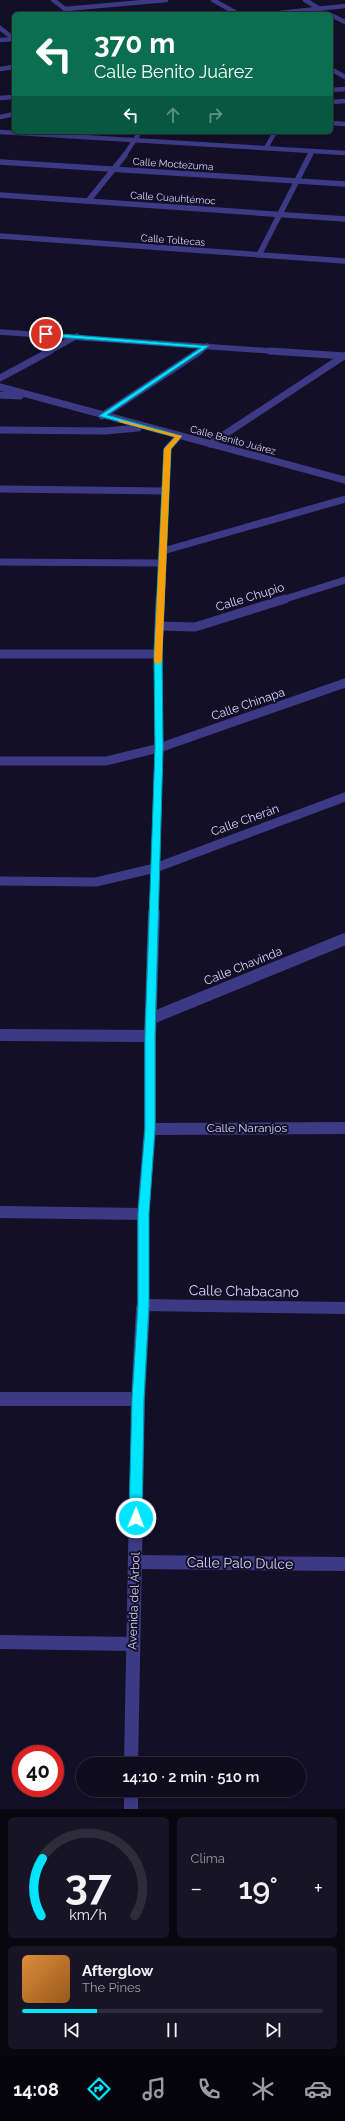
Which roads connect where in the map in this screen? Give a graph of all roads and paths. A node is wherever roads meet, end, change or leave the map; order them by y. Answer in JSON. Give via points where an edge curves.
{"nodes":[{"id":1,"x":54,"y":0,"type":"edge"},
{"id":2,"x":166,"y":0,"type":"edge"},
{"id":3,"x":213,"y":0,"type":"edge"},
{"id":4,"x":305,"y":0,"type":"edge"},
{"id":5,"x":345,"y":6,"type":"edge"},
{"id":6,"x":65,"y":9,"type":"junction"},
{"id":7,"x":320,"y":9,"type":"junction"},
{"id":8,"x":69,"y":12,"type":"edge"},
{"id":9,"x":234,"y":12,"type":"edge"},
{"id":10,"x":290,"y":12,"type":"edge"},
{"id":11,"x":326,"y":12,"type":"edge"},
{"id":12,"x":333,"y":16,"type":"edge"},
{"id":13,"x":345,"y":22,"type":"edge"},
{"id":14,"x":0,"y":28,"type":"edge"},
{"id":15,"x":12,"y":37,"type":"edge"},
{"id":16,"x":12,"y":39,"type":"edge"},
{"id":17,"x":0,"y":40,"type":"edge"},
{"id":18,"x":12,"y":67,"type":"edge"},
{"id":19,"x":0,"y":69,"type":"edge"},
{"id":20,"x":333,"y":70,"type":"edge"},
{"id":21,"x":345,"y":77,"type":"edge"},
{"id":22,"x":345,"y":89,"type":"edge"},
{"id":23,"x":333,"y":90,"type":"edge"},
{"id":24,"x":12,"y":97,"type":"edge"},
{"id":25,"x":0,"y":98,"type":"edge"},
{"id":26,"x":345,"y":101,"type":"edge"},
{"id":27,"x":333,"y":102,"type":"edge"},
{"id":28,"x":12,"y":114,"type":"edge"},
{"id":29,"x":0,"y":117,"type":"edge"},
{"id":30,"x":333,"y":123,"type":"edge"},
{"id":31,"x":345,"y":124,"type":"edge"},
{"id":32,"x":0,"y":132,"type":"edge"},
{"id":33,"x":12,"y":133,"type":"edge"},
{"id":34,"x":30,"y":134,"type":"edge"},
{"id":35,"x":139,"y":134,"type":"edge"},
{"id":36,"x":273,"y":134,"type":"edge"},
{"id":37,"x":134,"y":141,"type":"junction"},
{"id":38,"x":266,"y":148,"type":"junction"},
{"id":39,"x":312,"y":152,"type":"junction"},
{"id":40,"x":345,"y":154,"type":"edge"},
{"id":41,"x":0,"y":162,"type":"edge"},
{"id":42,"x":115,"y":169,"type":"junction"},
{"id":43,"x":298,"y":181,"type":"junction"},
{"id":44,"x":345,"y":184,"type":"edge"},
{"id":45,"x":0,"y":195,"type":"edge"},
{"id":46,"x":88,"y":201,"type":"junction"},
{"id":47,"x":279,"y":214,"type":"junction"},
{"id":48,"x":345,"y":219,"type":"edge"},
{"id":49,"x":0,"y":236,"type":"edge"},
{"id":50,"x":259,"y":255,"type":"junction"},
{"id":51,"x":345,"y":261,"type":"edge"},
{"id":52,"x":0,"y":332,"type":"edge"},
{"id":53,"x":77,"y":336,"type":"junction"},
{"id":54,"x":207,"y":346,"type":"junction"},
{"id":55,"x":344,"y":356,"type":"edge"},
{"id":56,"x":0,"y":378,"type":"edge"},
{"id":57,"x":0,"y":386,"type":"edge"},
{"id":58,"x":0,"y":395,"type":"edge"},
{"id":59,"x":39,"y":398,"type":"junction"},
{"id":60,"x":102,"y":416,"type":"junction"},
{"id":61,"x":147,"y":428,"type":"junction"},
{"id":62,"x":0,"y":430,"type":"edge"},
{"id":63,"x":179,"y":436,"type":"junction"},
{"id":64,"x":210,"y":444,"type":"junction"},
{"id":65,"x":345,"y":480,"type":"edge"},
{"id":66,"x":0,"y":489,"type":"edge"},
{"id":67,"x":164,"y":491,"type":"junction"},
{"id":68,"x":345,"y":500,"type":"edge"},
{"id":69,"x":163,"y":551,"type":"junction"},
{"id":70,"x":0,"y":562,"type":"edge"},
{"id":71,"x":161,"y":563,"type":"junction"},
{"id":72,"x":345,"y":580,"type":"edge"},
{"id":73,"x":160,"y":626,"type":"junction"},
{"id":74,"x":0,"y":654,"type":"edge"},
{"id":75,"x":158,"y":654,"type":"junction"},
{"id":76,"x":345,"y":683,"type":"edge"},
{"id":77,"x":159,"y":748,"type":"junction"},
{"id":78,"x":0,"y":761,"type":"edge"},
{"id":79,"x":345,"y":797,"type":"edge"},
{"id":80,"x":155,"y":868,"type":"junction"},
{"id":81,"x":0,"y":881,"type":"edge"},
{"id":82,"x":345,"y":939,"type":"edge"},
{"id":83,"x":152,"y":1018,"type":"junction"},
{"id":84,"x":0,"y":1035,"type":"edge"},
{"id":85,"x":150,"y":1036,"type":"junction"},
{"id":86,"x":345,"y":1128,"type":"edge"},
{"id":87,"x":150,"y":1129,"type":"junction"},
{"id":88,"x":0,"y":1212,"type":"edge"},
{"id":89,"x":143,"y":1214,"type":"junction"},
{"id":90,"x":143,"y":1305,"type":"junction"},
{"id":91,"x":345,"y":1308,"type":"edge"},
{"id":92,"x":0,"y":1399,"type":"edge"},
{"id":93,"x":138,"y":1399,"type":"junction"},
{"id":94,"x":135,"y":1562,"type":"junction"},
{"id":95,"x":345,"y":1564,"type":"edge"},
{"id":96,"x":0,"y":1642,"type":"edge"},
{"id":97,"x":132,"y":1644,"type":"junction"},
{"id":98,"x":131,"y":1757,"type":"edge"},
{"id":99,"x":131,"y":1797,"type":"edge"},
{"id":100,"x":131,"y":1809,"type":"edge"}],
"edges":[{"from":1,"to":6,"type":"street"},
{"from":2,"to":6,"type":"street"},
{"from":3,"to":9,"type":"street"},
{"from":4,"to":7,"type":"street"},
{"from":5,"to":7,"type":"street"},
{"from":6,"to":8,"type":"street"},
{"from":7,"to":10,"type":"street"},
{"from":7,"to":11,"type":"street"},
{"from":12,"to":13,"type":"street"},
{"from":14,"to":15,"type":"street"},
{"from":16,"to":17,"type":"street"},
{"from":18,"to":19,"type":"street"},
{"from":20,"to":21,"type":"street"},
{"from":22,"to":23,"type":"street"},
{"from":24,"to":25,"type":"street"},
{"from":26,"to":27,"type":"street"},
{"from":28,"to":29,"type":"street"},
{"from":30,"to":31,"type":"street"},
{"from":32,"to":33,"type":"street"},
{"from":34,"to":37,"type":"street"},
{"from":35,"to":37,"type":"street"},
{"from":36,"to":38,"type":"street"},
{"from":37,"to":38,"type":"street"},
{"from":37,"to":42,"type":"street"},
{"from":38,"to":39,"type":"street"},
{"from":39,"to":40,"type":"street"},
{"from":39,"to":43,"type":"street"},
{"from":41,"to":42,"type":"street","name":"Calle Moctezuma"},
{"from":42,"to":43,"type":"street","name":"Calle Moctezuma"},
{"from":42,"to":46,"type":"street"},
{"from":43,"to":44,"type":"street","name":"Calle Moctezuma"},
{"from":43,"to":47,"type":"street"},
{"from":45,"to":46,"type":"street","name":"Calle Cuauhtémoc"},
{"from":46,"to":47,"type":"street","name":"Calle Cuauhtémoc"},
{"from":47,"to":48,"type":"street","name":"Calle Cuauhtémoc"},
{"from":47,"to":50,"type":"street"},
{"from":49,"to":50,"type":"street","name":"Calle Toltecas"},
{"from":50,"to":51,"type":"street","name":"Calle Toltecas"},
{"from":52,"to":53,"type":"street"},
{"from":53,"to":54,"type":"street"},
{"from":53,"to":56,"type":"street"},
{"from":54,"to":55,"type":"street"},
{"from":54,"to":60,"type":"street"},
{"from":55,"to":64,"type":"street"},
{"from":57,"to":59,"type":"street","name":"Calle Benito Juárez"},
{"from":58,"to":59,"type":"street"},
{"from":59,"to":60,"type":"street","name":"Calle Benito Juárez"},
{"from":60,"to":61,"type":"street","name":"Calle Benito Juárez"},
{"from":61,"to":62,"type":"street","via":[[105,431]]},
{"from":61,"to":63,"type":"street","name":"Calle Benito Juárez"},
{"from":63,"to":64,"type":"street","name":"Calle Benito Juárez"},
{"from":63,"to":67,"type":"street","name":"Avenida del Árbol","via":[[167,449]]},
{"from":64,"to":65,"type":"street","name":"Calle Benito Juárez"},
{"from":66,"to":67,"type":"street"},
{"from":67,"to":69,"type":"street","name":"Avenida del Árbol"},
{"from":68,"to":69,"type":"street"},
{"from":69,"to":71,"type":"street","name":"Avenida del Árbol"},
{"from":70,"to":71,"type":"street"},
{"from":71,"to":73,"type":"street","name":"Avenida del Árbol"},
{"from":72,"to":73,"type":"street","name":"Calle Chupio","via":[[195,627]]},
{"from":73,"to":75,"type":"street","name":"Avenida del Árbol"},
{"from":74,"to":75,"type":"street"},
{"from":75,"to":77,"type":"street","name":"Avenida del Árbol"},
{"from":76,"to":77,"type":"street","name":"Calle Chinapa"},
{"from":77,"to":78,"type":"street","name":"Calle Chinapa","via":[[106,760]]},
{"from":77,"to":80,"type":"street","name":"Avenida del Árbol"},
{"from":79,"to":80,"type":"street","name":"Calle Cherán"},
{"from":80,"to":81,"type":"street","name":"Calle Cherán","via":[[96,882]]},
{"from":80,"to":83,"type":"street","name":"Avenida del Árbol"},
{"from":82,"to":83,"type":"street","name":"Calle Chavinda"},
{"from":83,"to":85,"type":"street","name":"Avenida del Árbol"},
{"from":84,"to":85,"type":"street"},
{"from":85,"to":87,"type":"street","name":"Avenida del Árbol"},
{"from":86,"to":87,"type":"street","name":"Calle Naranjos"},
{"from":87,"to":89,"type":"street","name":"Avenida del Árbol"},
{"from":88,"to":89,"type":"street"},
{"from":89,"to":90,"type":"street","name":"Avenida del Árbol"},
{"from":90,"to":91,"type":"street","name":"Calle Chabacano"},
{"from":90,"to":93,"type":"street","name":"Avenida del Árbol"},
{"from":92,"to":93,"type":"street"},
{"from":93,"to":94,"type":"street","name":"Avenida del Árbol"},
{"from":94,"to":95,"type":"street","name":"Calle Palo Dulce"},
{"from":94,"to":97,"type":"street","name":"Avenida del Árbol"},
{"from":96,"to":97,"type":"street"},
{"from":97,"to":98,"type":"street","name":"Avenida del Árbol"},
{"from":99,"to":100,"type":"street"}]}
